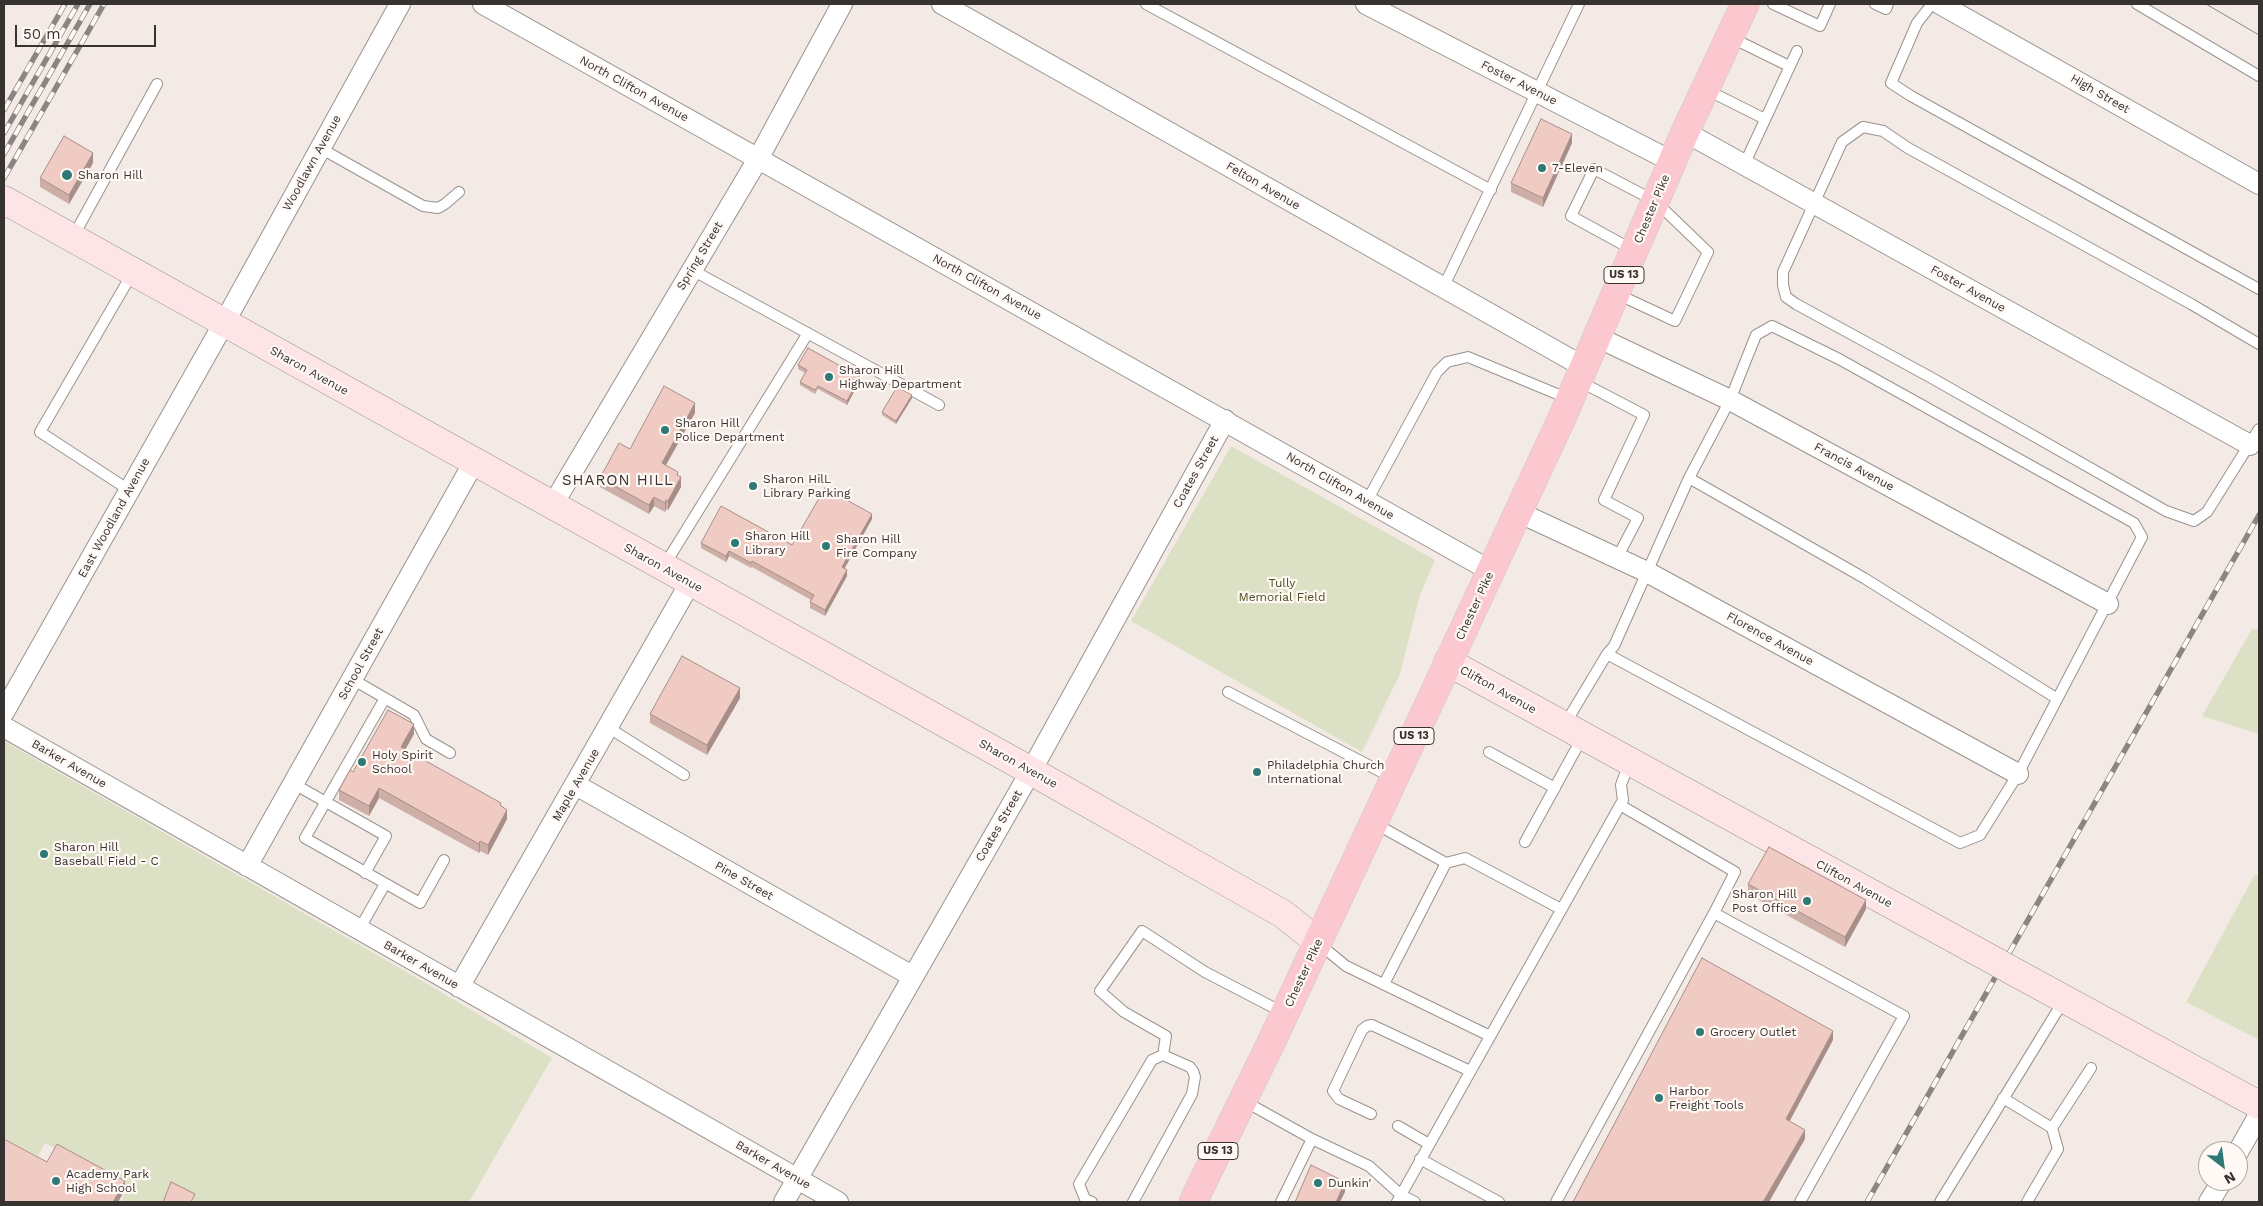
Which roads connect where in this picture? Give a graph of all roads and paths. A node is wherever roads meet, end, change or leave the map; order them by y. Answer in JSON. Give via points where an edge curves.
{"nodes":[{"id":1,"x":400,"y":4,"type":"edge"},
{"id":2,"x":484,"y":4,"type":"edge"},
{"id":3,"x":842,"y":4,"type":"edge"},
{"id":4,"x":942,"y":4,"type":"edge"},
{"id":5,"x":1146,"y":4,"type":"edge"},
{"id":6,"x":1366,"y":4,"type":"edge"},
{"id":7,"x":1579,"y":4,"type":"edge"},
{"id":8,"x":1745,"y":4,"type":"edge"},
{"id":9,"x":1773,"y":4,"type":"edge"},
{"id":10,"x":1830,"y":4,"type":"edge"},
{"id":11,"x":1875,"y":4,"type":"edge"},
{"id":12,"x":1888,"y":4,"type":"edge"},
{"id":13,"x":1932,"y":4,"type":"edge"},
{"id":14,"x":1940,"y":4,"type":"edge"},
{"id":15,"x":2137,"y":4,"type":"edge"},
{"id":16,"x":1729,"y":37,"type":"junction"},
{"id":17,"x":1796,"y":51,"type":"dead end"},
{"id":18,"x":1789,"y":66,"type":"junction"},
{"id":19,"x":2259,"y":76,"type":"edge"},
{"id":20,"x":157,"y":84,"type":"dead end"},
{"id":21,"x":1705,"y":89,"type":"junction"},
{"id":22,"x":1538,"y":92,"type":"junction"},
{"id":23,"x":1765,"y":119,"type":"junction"},
{"id":24,"x":1685,"y":132,"type":"junction"},
{"id":25,"x":320,"y":148,"type":"junction"},
{"id":26,"x":758,"y":159,"type":"junction"},
{"id":27,"x":1672,"y":162,"type":"junction"},
{"id":28,"x":1744,"y":165,"type":"junction"},
{"id":29,"x":2259,"y":184,"type":"edge"},
{"id":30,"x":1491,"y":190,"type":"junction"},
{"id":31,"x":459,"y":192,"type":"dead end"},
{"id":32,"x":6,"y":201,"type":"edge"},
{"id":33,"x":1656,"y":201,"type":"junction"},
{"id":34,"x":1814,"y":204,"type":"junction"},
{"id":35,"x":72,"y":238,"type":"junction"},
{"id":36,"x":1634,"y":250,"type":"junction"},
{"id":37,"x":692,"y":270,"type":"junction"},
{"id":38,"x":133,"y":272,"type":"junction"},
{"id":39,"x":1444,"y":288,"type":"junction"},
{"id":40,"x":2259,"y":289,"type":"edge"},
{"id":41,"x":1616,"y":294,"type":"junction"},
{"id":42,"x":224,"y":323,"type":"junction"},
{"id":43,"x":808,"y":333,"type":"junction"},
{"id":44,"x":1597,"y":337,"type":"junction"},
{"id":45,"x":2259,"y":344,"type":"edge"},
{"id":46,"x":1577,"y":382,"type":"junction"},
{"id":47,"x":1730,"y":400,"type":"junction"},
{"id":48,"x":940,"y":404,"type":"dead end"},
{"id":49,"x":1225,"y":420,"type":"junction"},
{"id":50,"x":2255,"y":437,"type":"edge"},
{"id":51,"x":474,"y":462,"type":"junction"},
{"id":52,"x":1689,"y":478,"type":"junction"},
{"id":53,"x":129,"y":490,"type":"junction"},
{"id":54,"x":1367,"y":501,"type":"junction"},
{"id":55,"x":552,"y":506,"type":"junction"},
{"id":56,"x":1518,"y":512,"type":"junction"},
{"id":57,"x":1617,"y":558,"type":"junction"},
{"id":58,"x":663,"y":568,"type":"junction"},
{"id":59,"x":1491,"y":571,"type":"junction"},
{"id":60,"x":1647,"y":572,"type":"junction"},
{"id":61,"x":690,"y":583,"type":"junction"},
{"id":62,"x":2108,"y":604,"type":"junction"},
{"id":63,"x":1607,"y":654,"type":"junction"},
{"id":64,"x":1448,"y":662,"type":"junction"},
{"id":65,"x":352,"y":679,"type":"junction"},
{"id":66,"x":1228,"y":692,"type":"dead end"},
{"id":67,"x":386,"y":698,"type":"junction"},
{"id":68,"x":2056,"y":698,"type":"junction"},
{"id":69,"x":4,"y":712,"type":"edge"},
{"id":70,"x":4,"y":727,"type":"edge"},
{"id":71,"x":609,"y":728,"type":"junction"},
{"id":72,"x":1574,"y":731,"type":"junction"},
{"id":73,"x":1489,"y":752,"type":"dead end"},
{"id":74,"x":450,"y":753,"type":"dead end"},
{"id":75,"x":1630,"y":762,"type":"junction"},
{"id":76,"x":1031,"y":771,"type":"junction"},
{"id":77,"x":2018,"y":774,"type":"junction"},
{"id":78,"x":684,"y":775,"type":"dead end"},
{"id":79,"x":1394,"y":778,"type":"junction"},
{"id":80,"x":294,"y":784,"type":"junction"},
{"id":81,"x":576,"y":785,"type":"junction"},
{"id":82,"x":1555,"y":788,"type":"junction"},
{"id":83,"x":326,"y":802,"type":"junction"},
{"id":84,"x":1620,"y":805,"type":"junction"},
{"id":85,"x":1373,"y":822,"type":"junction"},
{"id":86,"x":1525,"y":842,"type":"dead end"},
{"id":87,"x":444,"y":860,"type":"dead end"},
{"id":88,"x":1446,"y":863,"type":"junction"},
{"id":89,"x":247,"y":866,"type":"junction"},
{"id":90,"x":365,"y":873,"type":"junction"},
{"id":91,"x":385,"y":884,"type":"junction"},
{"id":92,"x":1561,"y":909,"type":"junction"},
{"id":93,"x":1714,"y":913,"type":"junction"},
{"id":94,"x":359,"y":930,"type":"junction"},
{"id":95,"x":1318,"y":942,"type":"junction"},
{"id":96,"x":912,"y":976,"type":"junction"},
{"id":97,"x":1384,"y":984,"type":"junction"},
{"id":98,"x":459,"y":986,"type":"junction"},
{"id":99,"x":2064,"y":999,"type":"junction"},
{"id":100,"x":1284,"y":1014,"type":"junction"},
{"id":101,"x":1490,"y":1036,"type":"junction"},
{"id":102,"x":1163,"y":1055,"type":"junction"},
{"id":103,"x":2091,"y":1068,"type":"dead end"},
{"id":104,"x":1470,"y":1071,"type":"junction"},
{"id":105,"x":2003,"y":1098,"type":"junction"},
{"id":106,"x":1243,"y":1101,"type":"junction"},
{"id":107,"x":2259,"y":1105,"type":"edge"},
{"id":108,"x":1371,"y":1114,"type":"dead end"},
{"id":109,"x":2259,"y":1115,"type":"edge"},
{"id":110,"x":1398,"y":1126,"type":"dead end"},
{"id":111,"x":2052,"y":1128,"type":"junction"},
{"id":112,"x":1312,"y":1139,"type":"junction"},
{"id":113,"x":2244,"y":1141,"type":"edge"},
{"id":114,"x":1429,"y":1144,"type":"junction"},
{"id":115,"x":1420,"y":1159,"type":"junction"},
{"id":116,"x":798,"y":1180,"type":"junction"},
{"id":117,"x":2216,"y":1191,"type":"edge"},
{"id":118,"x":1399,"y":1198,"type":"edge"},
{"id":119,"x":784,"y":1202,"type":"edge"},
{"id":120,"x":838,"y":1202,"type":"edge"},
{"id":121,"x":1092,"y":1202,"type":"edge"},
{"id":122,"x":1132,"y":1202,"type":"edge"},
{"id":123,"x":1193,"y":1202,"type":"edge"},
{"id":124,"x":1281,"y":1202,"type":"edge"},
{"id":125,"x":1414,"y":1202,"type":"edge"},
{"id":126,"x":1499,"y":1202,"type":"edge"},
{"id":127,"x":1556,"y":1202,"type":"edge"},
{"id":128,"x":1800,"y":1202,"type":"edge"},
{"id":129,"x":1940,"y":1202,"type":"edge"},
{"id":130,"x":2027,"y":1202,"type":"edge"},
{"id":131,"x":2209,"y":1202,"type":"edge"}],
"edges":[{"from":1,"to":25,"type":"street","name":"Woodlawn Avenue"},
{"from":2,"to":26,"type":"street","name":"North Clifton Avenue"},
{"from":3,"to":26,"type":"street","name":"Spring Street"},
{"from":4,"to":39,"type":"street","name":"Felton Avenue"},
{"from":5,"to":30,"type":"lane"},
{"from":6,"to":22,"type":"street","name":"Foster Avenue"},
{"from":7,"to":22,"type":"lane"},
{"from":8,"to":16,"type":"main road","name":"Chester Pike","number":"US 13"},
{"from":9,"to":10,"type":"lane","via":[[1820,26]]},
{"from":11,"to":12,"type":"lane","via":[[1886,9]]},
{"from":13,"to":40,"type":"lane","via":[[1917,23],[1892,82],[1928,106]]},
{"from":14,"to":29,"type":"street","name":"High Street"},
{"from":15,"to":19,"type":"lane"},
{"from":16,"to":18,"type":"lane"},
{"from":16,"to":21,"type":"main road","name":"Chester Pike","number":"US 13"},
{"from":17,"to":18,"type":"lane"},
{"from":18,"to":23,"type":"lane"},
{"from":20,"to":35,"type":"lane"},
{"from":21,"to":23,"type":"lane"},
{"from":21,"to":24,"type":"main road","name":"Chester Pike","number":"US 13"},
{"from":22,"to":27,"type":"street","name":"Foster Avenue"},
{"from":22,"to":30,"type":"lane"},
{"from":23,"to":28,"type":"lane"},
{"from":24,"to":27,"type":"main road","name":"Chester Pike","number":"US 13"},
{"from":24,"to":28,"type":"street","name":"Foster Avenue"},
{"from":25,"to":31,"type":"lane","via":[[423,206],[438,208]]},
{"from":25,"to":42,"type":"street","name":"Woodlawn Avenue"},
{"from":26,"to":37,"type":"street","name":"Spring Street"},
{"from":26,"to":49,"type":"street","name":"North Clifton Avenue"},
{"from":27,"to":33,"type":"main road","name":"Chester Pike","number":"US 13"},
{"from":28,"to":34,"type":"street","name":"Foster Avenue"},
{"from":30,"to":39,"type":"lane"},
{"from":32,"to":35,"type":"street","name":"Sharon Avenue"},
{"from":33,"to":36,"type":"main road","name":"Chester Pike","number":"US 13"},
{"from":33,"to":36,"type":"lane","via":[[1594,169],[1571,216]]},
{"from":33,"to":41,"type":"lane","via":[[1708,252],[1675,321]]},
{"from":34,"to":45,"type":"lane","via":[[1842,142],[1863,127],[1883,131]]},
{"from":34,"to":50,"type":"street","name":"Foster Avenue"},
{"from":34,"to":50,"type":"lane","via":[[1783,272],[1786,297],[2166,511],[2194,520],[2207,512]]},
{"from":35,"to":38,"type":"street","name":"Sharon Avenue"},
{"from":36,"to":41,"type":"main road","name":"Chester Pike","number":"US 13"},
{"from":37,"to":43,"type":"lane"},
{"from":37,"to":55,"type":"street","name":"Spring Street"},
{"from":38,"to":42,"type":"street","name":"Sharon Avenue"},
{"from":38,"to":53,"type":"lane","via":[[40,432]]},
{"from":39,"to":46,"type":"street","name":"Felton Avenue"},
{"from":41,"to":44,"type":"main road","name":"Chester Pike","number":"US 13"},
{"from":42,"to":51,"type":"street","name":"Sharon Avenue"},
{"from":42,"to":53,"type":"street","name":"East Woodland Avenue"},
{"from":43,"to":48,"type":"lane"},
{"from":43,"to":58,"type":"lane"},
{"from":44,"to":46,"type":"main road","name":"Chester Pike","number":"US 13"},
{"from":44,"to":47,"type":"street","name":"Francis Avenue"},
{"from":46,"to":54,"type":"lane","via":[[1468,357],[1447,362],[1437,372]]},
{"from":46,"to":56,"type":"main road","name":"Chester Pike","number":"US 13"},
{"from":46,"to":57,"type":"lane","via":[[1644,415],[1604,500],[1638,518]]},
{"from":47,"to":52,"type":"lane"},
{"from":47,"to":62,"type":"street","name":"Francis Avenue"},
{"from":47,"to":62,"type":"lane","via":[[1756,335],[1772,326],[1839,359],[2134,523],[2142,537]]},
{"from":49,"to":54,"type":"street","name":"North Clifton Avenue"},
{"from":49,"to":76,"type":"street","name":"Coates Street"},
{"from":51,"to":55,"type":"street","name":"Sharon Avenue"},
{"from":51,"to":65,"type":"street","name":"School Street"},
{"from":52,"to":60,"type":"lane"},
{"from":52,"to":68,"type":"lane","via":[[1864,578]]},
{"from":53,"to":69,"type":"street","name":"East Woodland Avenue"},
{"from":54,"to":59,"type":"street","name":"North Clifton Avenue"},
{"from":55,"to":58,"type":"street","name":"Sharon Avenue"},
{"from":56,"to":57,"type":"street","name":"Florence Avenue"},
{"from":56,"to":59,"type":"main road","name":"Chester Pike","number":"US 13"},
{"from":57,"to":60,"type":"street","name":"Florence Avenue"},
{"from":58,"to":61,"type":"street","name":"Sharon Avenue"},
{"from":59,"to":64,"type":"main road","name":"Chester Pike","number":"US 13"},
{"from":60,"to":63,"type":"lane","via":[[1614,646]]},
{"from":60,"to":77,"type":"street","name":"Florence Avenue"},
{"from":61,"to":71,"type":"street","name":"Maple Avenue"},
{"from":61,"to":76,"type":"street","name":"Sharon Avenue"},
{"from":62,"to":68,"type":"lane"},
{"from":63,"to":72,"type":"lane"},
{"from":63,"to":77,"type":"lane","via":[[1960,843],[1980,835]]},
{"from":64,"to":72,"type":"street","name":"Clifton Avenue"},
{"from":64,"to":79,"type":"main road","name":"Chester Pike","number":"US 13"},
{"from":65,"to":67,"type":"lane"},
{"from":65,"to":80,"type":"street","name":"School Street"},
{"from":66,"to":79,"type":"lane"},
{"from":67,"to":74,"type":"lane","via":[[414,715],[426,739]]},
{"from":67,"to":83,"type":"lane"},
{"from":68,"to":77,"type":"lane"},
{"from":70,"to":89,"type":"street","name":"Barker Avenue"},
{"from":71,"to":78,"type":"lane"},
{"from":71,"to":81,"type":"street","name":"Maple Avenue"},
{"from":72,"to":75,"type":"street","name":"Clifton Avenue"},
{"from":72,"to":82,"type":"lane"},
{"from":73,"to":82,"type":"lane"},
{"from":75,"to":84,"type":"lane","via":[[1621,785],[1623,800]]},
{"from":75,"to":99,"type":"street","name":"Clifton Avenue","bridge":true},
{"from":76,"to":95,"type":"street","name":"Sharon Avenue","via":[[1283,914]]},
{"from":76,"to":96,"type":"street","name":"Coates Street"},
{"from":79,"to":85,"type":"main road","name":"Chester Pike","number":"US 13"},
{"from":80,"to":83,"type":"lane"},
{"from":80,"to":89,"type":"street","name":"School Street"},
{"from":81,"to":96,"type":"street","name":"Pine Street"},
{"from":81,"to":98,"type":"street","name":"Maple Avenue"},
{"from":82,"to":86,"type":"lane"},
{"from":83,"to":90,"type":"lane","via":[[305,838]]},
{"from":83,"to":90,"type":"lane","via":[[386,836]]},
{"from":84,"to":92,"type":"lane"},
{"from":84,"to":93,"type":"lane","via":[[1735,872]]},
{"from":85,"to":88,"type":"lane"},
{"from":85,"to":95,"type":"main road","name":"Chester Pike","number":"US 13"},
{"from":87,"to":91,"type":"lane","via":[[420,903]]},
{"from":88,"to":92,"type":"lane","via":[[1465,858]]},
{"from":88,"to":97,"type":"lane"},
{"from":89,"to":94,"type":"street","name":"Barker Avenue"},
{"from":90,"to":91,"type":"lane"},
{"from":91,"to":94,"type":"lane"},
{"from":92,"to":101,"type":"lane"},
{"from":93,"to":127,"type":"lane"},
{"from":93,"to":128,"type":"lane","via":[[1904,1016]]},
{"from":94,"to":98,"type":"street","name":"Barker Avenue"},
{"from":95,"to":97,"type":"lane","via":[[1346,966]]},
{"from":95,"to":100,"type":"main road","name":"Chester Pike","number":"US 13"},
{"from":96,"to":116,"type":"street","name":"Coates Street"},
{"from":97,"to":101,"type":"lane"},
{"from":98,"to":116,"type":"street","name":"Barker Avenue"},
{"from":99,"to":105,"type":"lane"},
{"from":99,"to":107,"type":"street","name":"Clifton Avenue"},
{"from":100,"to":102,"type":"lane","via":[[1205,972],[1142,931],[1100,991],[1124,1012],[1166,1036]]},
{"from":100,"to":106,"type":"main road","name":"Chester Pike","number":"US 13"},
{"from":101,"to":104,"type":"lane"},
{"from":102,"to":121,"type":"lane","via":[[1152,1060],[1079,1184],[1085,1199]]},
{"from":102,"to":122,"type":"lane","via":[[1193,1071],[1192,1094]]},
{"from":103,"to":111,"type":"lane"},
{"from":104,"to":108,"type":"lane","via":[[1367,1026],[1362,1030],[1333,1091],[1339,1099]]},
{"from":104,"to":114,"type":"lane"},
{"from":105,"to":111,"type":"lane"},
{"from":105,"to":129,"type":"lane"},
{"from":106,"to":112,"type":"lane"},
{"from":106,"to":123,"type":"main road","name":"Chester Pike","number":"US 13"},
{"from":109,"to":113,"type":"street"},
{"from":110,"to":114,"type":"lane"},
{"from":111,"to":130,"type":"lane","via":[[2058,1149]]},
{"from":112,"to":118,"type":"lane","via":[[1369,1166]]},
{"from":112,"to":124,"type":"lane"},
{"from":114,"to":115,"type":"lane"},
{"from":115,"to":118,"type":"lane"},
{"from":115,"to":126,"type":"lane"},
{"from":116,"to":119,"type":"street","name":"Coates Street"},
{"from":116,"to":120,"type":"street","name":"Barker Avenue"},
{"from":117,"to":131,"type":"street"},
{"from":118,"to":125,"type":"lane"}]}
